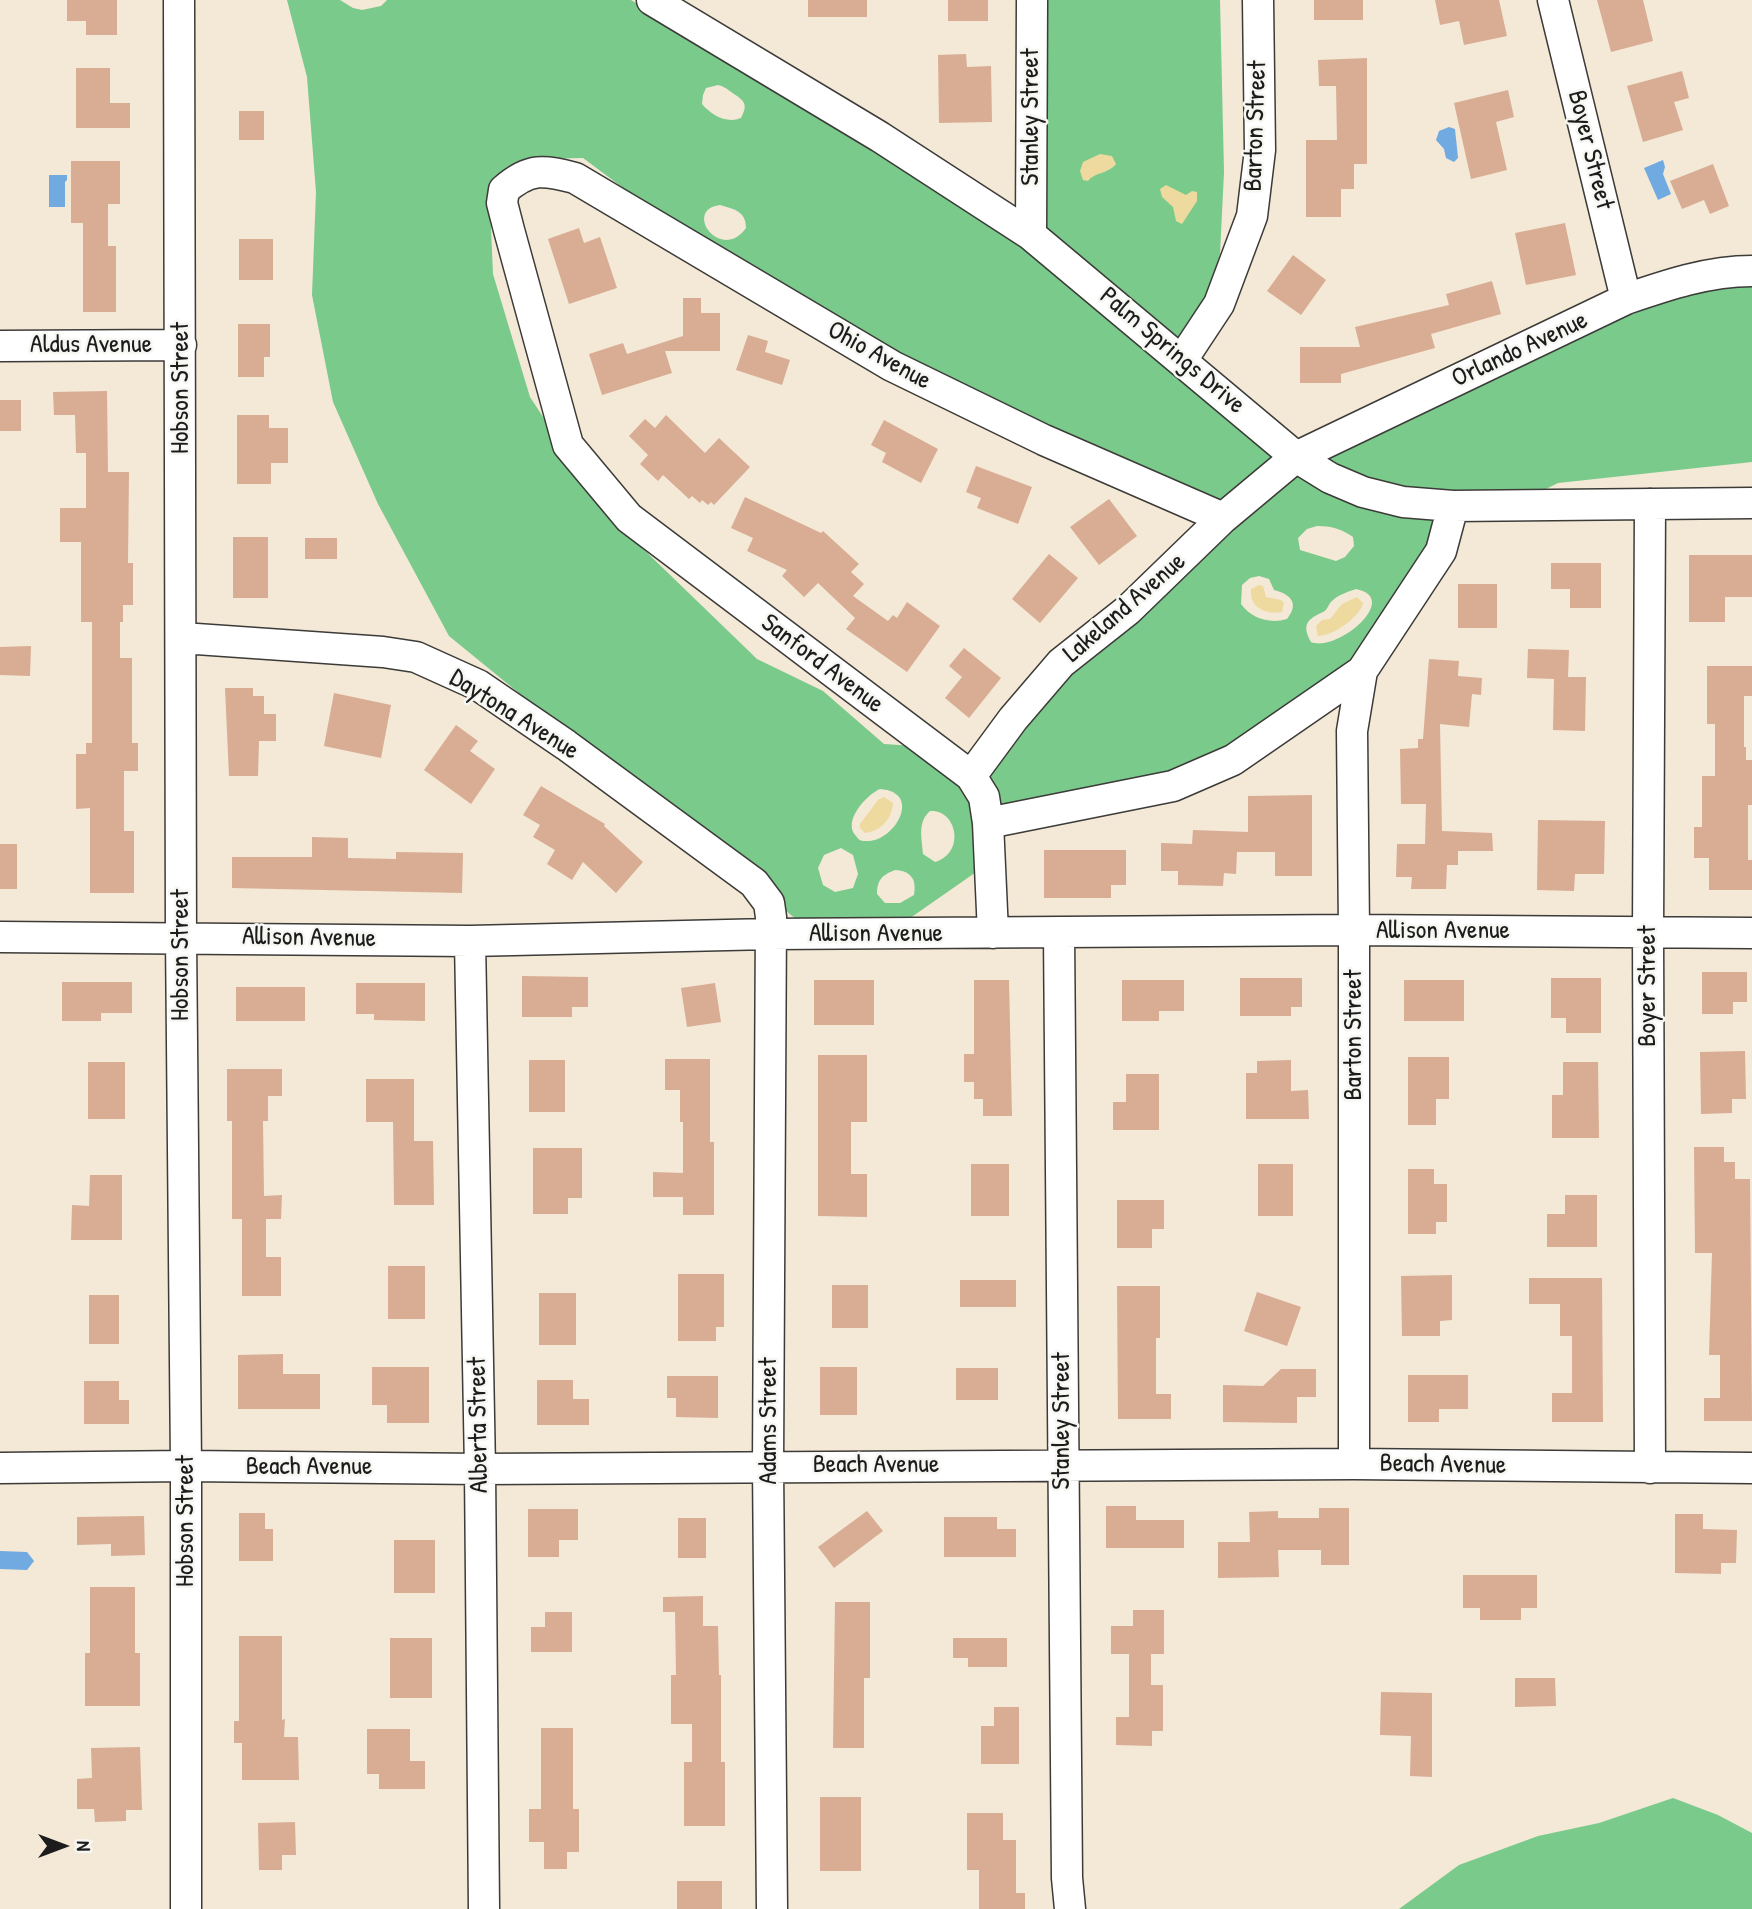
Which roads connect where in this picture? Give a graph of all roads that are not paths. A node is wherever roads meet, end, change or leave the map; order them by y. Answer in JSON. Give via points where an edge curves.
{"nodes":[{"id":1,"x":179,"y":0,"type":"edge"},
{"id":2,"x":652,"y":0,"type":"edge"},
{"id":3,"x":1032,"y":0,"type":"edge"},
{"id":4,"x":1258,"y":0,"type":"edge"},
{"id":5,"x":1553,"y":0,"type":"edge"},
{"id":6,"x":546,"y":171,"type":"joint"},
{"id":7,"x":1031,"y":235,"type":"junction"},
{"id":8,"x":1752,"y":271,"type":"edge"},
{"id":9,"x":1626,"y":299,"type":"junction"},
{"id":10,"x":181,"y":345,"type":"junction"},
{"id":11,"x":0,"y":346,"type":"edge"},
{"id":12,"x":1182,"y":360,"type":"junction"},
{"id":13,"x":1296,"y":457,"type":"junction"},
{"id":14,"x":1752,"y":503,"type":"edge"},
{"id":15,"x":1650,"y":504,"type":"junction"},
{"id":16,"x":1453,"y":506,"type":"junction"},
{"id":17,"x":1223,"y":519,"type":"junction"},
{"id":18,"x":182,"y":638,"type":"junction"},
{"id":19,"x":1362,"y":670,"type":"junction"},
{"id":20,"x":971,"y":776,"type":"junction"},
{"id":21,"x":988,"y":823,"type":"junction"},
{"id":22,"x":1354,"y":930,"type":"junction"},
{"id":23,"x":993,"y":933,"type":"junction"},
{"id":24,"x":1059,"y":933,"type":"junction"},
{"id":25,"x":1648,"y":933,"type":"junction"},
{"id":26,"x":1752,"y":933,"type":"edge"},
{"id":27,"x":770,"y":934,"type":"junction"},
{"id":28,"x":0,"y":937,"type":"edge"},
{"id":29,"x":181,"y":937,"type":"junction"},
{"id":30,"x":470,"y":941,"type":"junction"},
{"id":31,"x":1354,"y":1464,"type":"junction"},
{"id":32,"x":768,"y":1465,"type":"junction"},
{"id":33,"x":1062,"y":1465,"type":"junction"},
{"id":34,"x":186,"y":1466,"type":"junction"},
{"id":35,"x":0,"y":1468,"type":"edge"},
{"id":36,"x":1650,"y":1468,"type":"junction"},
{"id":37,"x":1752,"y":1468,"type":"edge"},
{"id":38,"x":480,"y":1469,"type":"junction"},
{"id":39,"x":186,"y":1909,"type":"edge"},
{"id":40,"x":484,"y":1909,"type":"edge"},
{"id":41,"x":772,"y":1909,"type":"edge"},
{"id":42,"x":1070,"y":1909,"type":"edge"}],
"edges":[{"from":1,"to":10,"type":"street","name":"Hobson Street"},
{"from":2,"to":7,"type":"street","name":"Palm Springs Drive","via":[[880,137]]},
{"from":3,"to":7,"type":"street","name":"Stanley Street"},
{"from":4,"to":12,"type":"street","name":"Barton Street","via":[[1260,150],[1252,216],[1219,304]]},
{"from":5,"to":9,"type":"street","name":"Boyer Street"},
{"from":6,"to":17,"type":"street","name":"Ohio Avenue","via":[[575,178],[892,366]]},
{"from":6,"to":20,"type":"street","name":"Sanford Avenue","via":[[528,173],[513,182],[504,190],[502,203],[569,445],[629,518]]},
{"from":7,"to":12,"type":"street","name":"Palm Springs Drive"},
{"from":8,"to":9,"type":"street","name":"Orlando Avenue","via":[[1675,282]]},
{"from":9,"to":13,"type":"street","name":"Orlando Avenue"},
{"from":10,"to":11,"type":"street","name":"Aldus Avenue"},
{"from":10,"to":18,"type":"street","name":"Hobson Street"},
{"from":12,"to":13,"type":"street","name":"Palm Springs Drive"},
{"from":13,"to":16,"type":"street","name":"Palm Springs Drive","via":[[1363,492],[1403,502]]},
{"from":13,"to":17,"type":"street","name":"Lakeland Avenue"},
{"from":14,"to":15,"type":"street","name":"Palm Springs Drive"},
{"from":15,"to":16,"type":"street","name":"Palm Springs Drive"},
{"from":15,"to":25,"type":"street","name":"Boyer Street"},
{"from":16,"to":19,"type":"street","name":"Barton Street","via":[[1441,551]]},
{"from":17,"to":20,"type":"street","name":"Lakeland Avenue","via":[[1128,610],[1061,663]]},
{"from":18,"to":27,"type":"street","name":"Daytona Avenue","via":[[416,657],[478,685],[754,883],[769,903]]},
{"from":18,"to":29,"type":"street","name":"Hobson Street"},
{"from":19,"to":21,"type":"street","via":[[1233,760],[1173,786]]},
{"from":19,"to":22,"type":"street","name":"Barton Street","via":[[1352,731]]},
{"from":20,"to":21,"type":"street","name":"Sanford Avenue","via":[[984,797]]},
{"from":21,"to":23,"type":"street"},
{"from":22,"to":24,"type":"street","name":"Allison Avenue"},
{"from":22,"to":25,"type":"street","name":"Allison Avenue"},
{"from":22,"to":31,"type":"street","name":"Barton Street"},
{"from":23,"to":24,"type":"street","name":"Allison Avenue"},
{"from":23,"to":27,"type":"street","name":"Allison Avenue"},
{"from":24,"to":33,"type":"street","name":"Stanley Street"},
{"from":25,"to":26,"type":"street","name":"Allison Avenue"},
{"from":25,"to":36,"type":"street","name":"Boyer Street"},
{"from":27,"to":30,"type":"street","name":"Allison Avenue"},
{"from":27,"to":32,"type":"street","name":"Adams Street"},
{"from":28,"to":29,"type":"street","name":"Allison Avenue"},
{"from":29,"to":30,"type":"street","name":"Allison Avenue"},
{"from":29,"to":34,"type":"street","name":"Hobson Street"},
{"from":30,"to":38,"type":"street","name":"Alberta Street"},
{"from":31,"to":33,"type":"street","name":"Beach Avenue"},
{"from":31,"to":36,"type":"street","name":"Beach Avenue"},
{"from":32,"to":33,"type":"street","name":"Beach Avenue"},
{"from":32,"to":38,"type":"street","name":"Beach Avenue"},
{"from":32,"to":41,"type":"street","name":"Adams Street"},
{"from":33,"to":42,"type":"street","name":"Stanley Street"},
{"from":34,"to":35,"type":"street","name":"Beach Avenue"},
{"from":34,"to":38,"type":"street","name":"Beach Avenue"},
{"from":34,"to":39,"type":"street","name":"Hobson Street"},
{"from":36,"to":37,"type":"street","name":"Beach Avenue"},
{"from":38,"to":40,"type":"street","name":"Alberta Street"}]}
